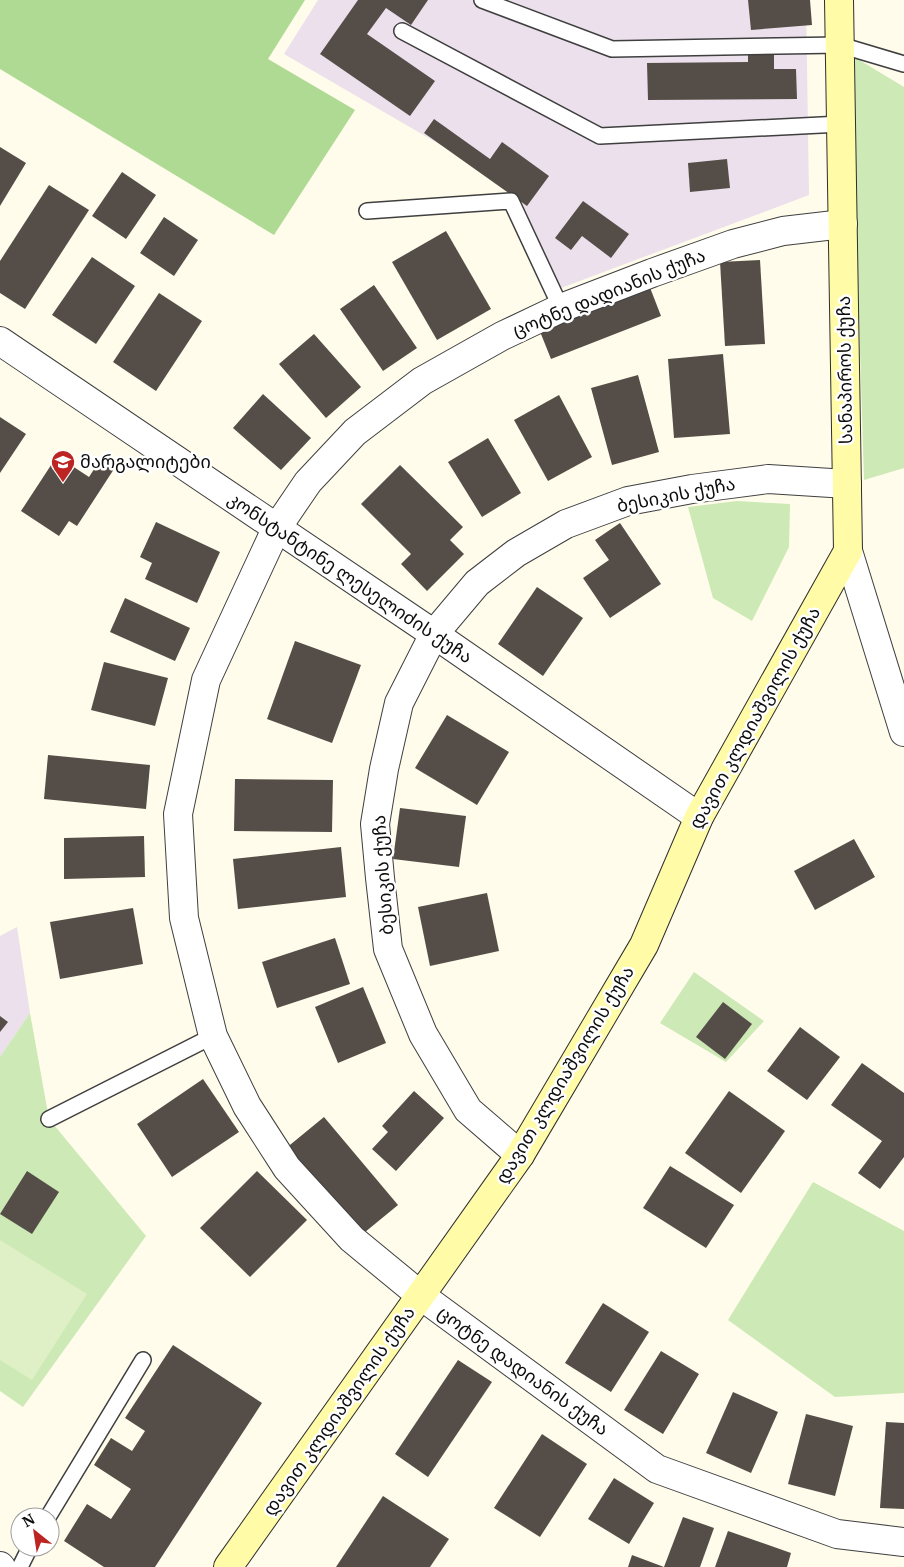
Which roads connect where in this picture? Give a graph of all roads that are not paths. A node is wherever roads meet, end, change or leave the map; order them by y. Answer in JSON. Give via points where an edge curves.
{"nodes":[{"id":1,"x":482,"y":0,"type":"edge"},
{"id":2,"x":839,"y":0,"type":"edge"},
{"id":3,"x":402,"y":31,"type":"dead end"},
{"id":4,"x":840,"y":44,"type":"junction"},
{"id":5,"x":904,"y":64,"type":"edge"},
{"id":6,"x":841,"y":124,"type":"junction"},
{"id":7,"x":367,"y":211,"type":"dead end"},
{"id":8,"x":843,"y":224,"type":"junction"},
{"id":9,"x":561,"y":308,"type":"junction"},
{"id":10,"x":0,"y":342,"type":"edge"},
{"id":11,"x":847,"y":484,"type":"junction"},
{"id":12,"x":276,"y":528,"type":"junction"},
{"id":13,"x":848,"y":551,"type":"junction"},
{"id":14,"x":434,"y":634,"type":"junction"},
{"id":15,"x":904,"y":732,"type":"edge"},
{"id":16,"x":698,"y":817,"type":"junction"},
{"id":17,"x":213,"y":1036,"type":"junction"},
{"id":18,"x":49,"y":1119,"type":"dead end"},
{"id":19,"x":520,"y":1154,"type":"junction"},
{"id":20,"x":420,"y":1295,"type":"junction"},
{"id":21,"x":143,"y":1360,"type":"dead end"},
{"id":22,"x":54,"y":1507,"type":"edge"},
{"id":23,"x":904,"y":1542,"type":"edge"},
{"id":24,"x":228,"y":1567,"type":"edge"}],
"edges":[{"from":1,"to":4,"type":"lane","via":[[612,49]]},
{"from":2,"to":4,"type":"main road","name":"სანაპიროს ქუჩა"},
{"from":3,"to":6,"type":"lane","via":[[600,136]]},
{"from":4,"to":5,"type":"lane"},
{"from":4,"to":6,"type":"main road","name":"სანაპიროს ქუჩა"},
{"from":6,"to":8,"type":"main road","name":"სანაპიროს ქუჩა"},
{"from":7,"to":9,"type":"lane","via":[[511,201]]},
{"from":8,"to":9,"type":"street","name":"ცოტნე დადიანის ქუჩა","via":[[783,231],[733,244]]},
{"from":8,"to":11,"type":"main road","name":"სანაპიროს ქუჩა"},
{"from":9,"to":12,"type":"street","name":"ცოტნე დადიანის ქუჩა","via":[[502,336],[422,381],[355,432],[308,482]]},
{"from":10,"to":12,"type":"street","name":"კონსტანტინე ლესელიძის ქუჩა"},
{"from":11,"to":13,"type":"main road","name":"სანაპიროს ქუჩა"},
{"from":11,"to":14,"type":"street","name":"ბესიკის ქუჩა","via":[[768,479],[628,501],[566,524],[516,553],[477,583]]},
{"from":12,"to":14,"type":"street","name":"კონსტანტინე ლესელიძის ქუჩა"},
{"from":12,"to":17,"type":"street","name":"ცოტნე დადიანის ქუჩა","via":[[206,680],[178,814],[184,918]]},
{"from":13,"to":15,"type":"street","name":"სანაპიროს ქუჩა"},
{"from":13,"to":16,"type":"main road","name":"დავით კლდიაშვილის ქუჩა"},
{"from":14,"to":16,"type":"street","name":"კონსტანტინე ლესელიძის ქუჩა"},
{"from":14,"to":19,"type":"street","name":"ბესიკის ქუჩა","via":[[400,703],[384,769],[376,824],[388,949],[423,1034],[468,1110]]},
{"from":16,"to":19,"type":"main road","name":"დავით კლდიაშვილის ქუჩა","via":[[644,945]]},
{"from":17,"to":18,"type":"lane"},
{"from":17,"to":20,"type":"street","name":"ცოტნე დადიანის ქუჩა","via":[[247,1106],[287,1168],[352,1239]]},
{"from":19,"to":20,"type":"main road","name":"დავით კლდიაშვილის ქუჩა"},
{"from":20,"to":23,"type":"street","name":"ცოტნე დადიანის ქუჩა","via":[[657,1469],[837,1534]]},
{"from":20,"to":24,"type":"main road","name":"დავით კლდიაშვილის ქუჩა"},
{"from":21,"to":22,"type":"lane"}]}
